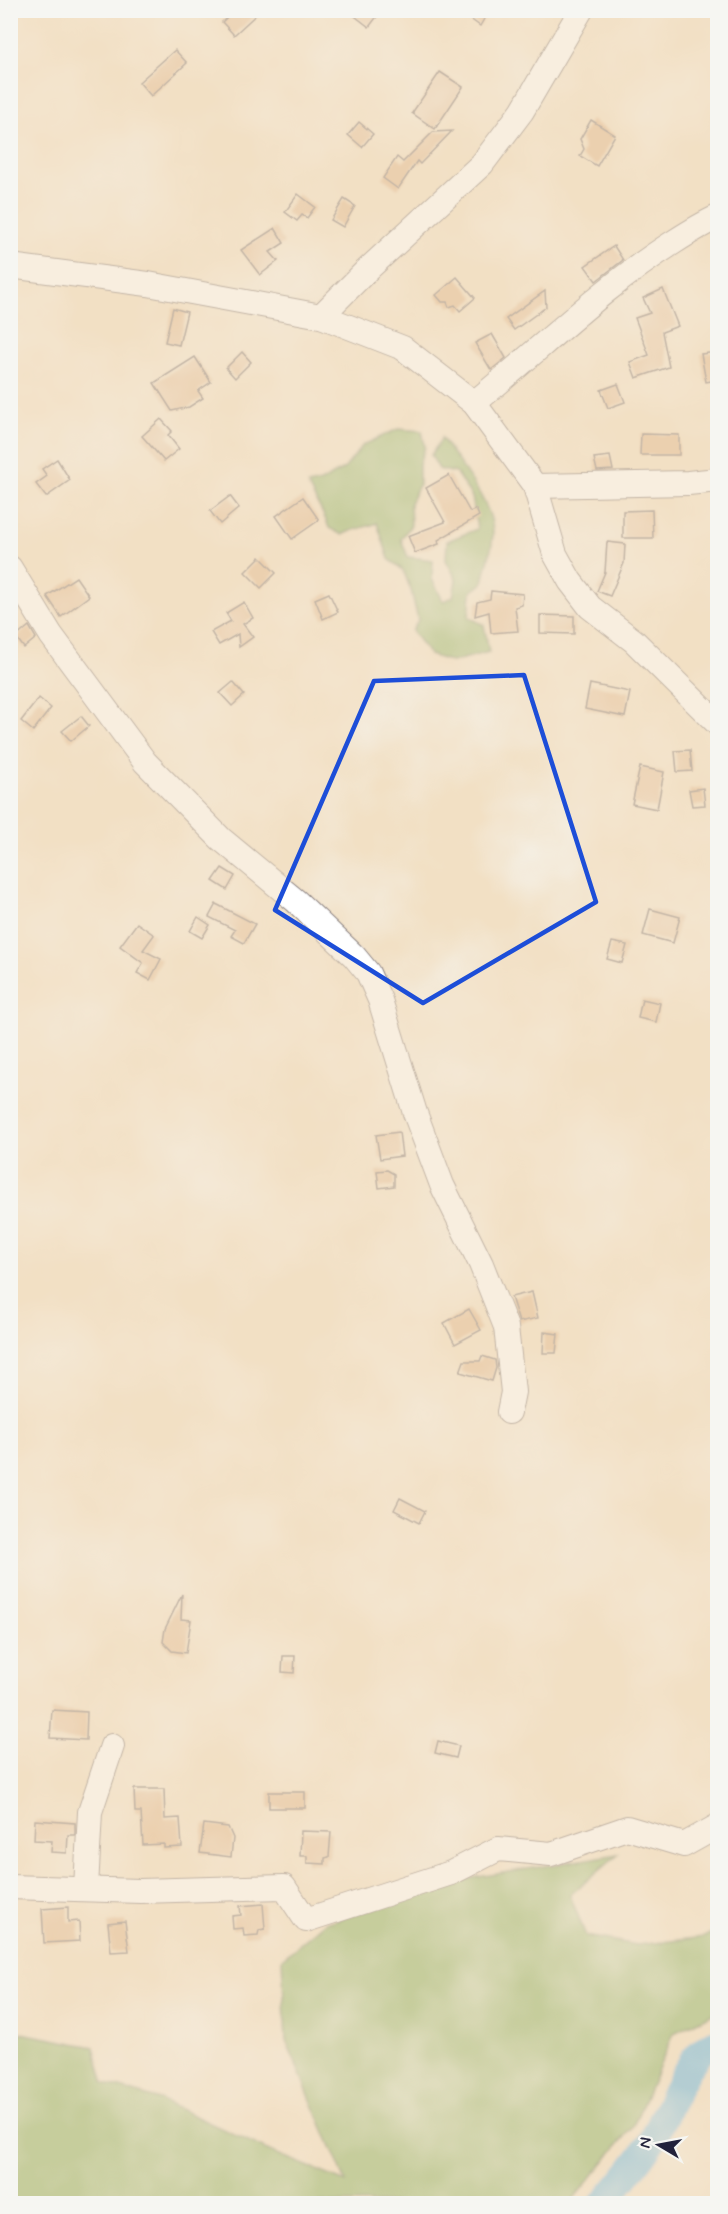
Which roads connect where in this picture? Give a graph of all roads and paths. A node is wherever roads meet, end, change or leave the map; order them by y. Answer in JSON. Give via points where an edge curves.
{"nodes":[{"id":1,"x":581,"y":10,"type":"edge"},
{"id":2,"x":717,"y":217,"type":"edge"},
{"id":3,"x":10,"y":266,"type":"edge"},
{"id":4,"x":321,"y":316,"type":"junction"},
{"id":5,"x":474,"y":403,"type":"junction"},
{"id":6,"x":717,"y":480,"type":"edge"},
{"id":7,"x":535,"y":486,"type":"junction"},
{"id":8,"x":10,"y":568,"type":"edge"},
{"id":9,"x":717,"y":724,"type":"edge"},
{"id":10,"x":509,"y":1412,"type":"dead end"},
{"id":11,"x":112,"y":1746,"type":"dead end"},
{"id":12,"x":717,"y":1826,"type":"edge"},
{"id":13,"x":10,"y":1887,"type":"edge"},
{"id":14,"x":86,"y":1888,"type":"junction"}],
"edges":[{"from":1,"to":4,"type":"street","via":[[522,111],[482,164]]},
{"from":2,"to":5,"type":"street","via":[[642,262]]},
{"from":3,"to":4,"type":"street","via":[[148,285]]},
{"from":4,"to":5,"type":"street","via":[[403,348]]},
{"from":5,"to":7,"type":"street"},
{"from":6,"to":7,"type":"street"},
{"from":7,"to":9,"type":"street","via":[[555,554],[570,581],[590,607],[634,641]]},
{"from":8,"to":10,"type":"street","via":[[51,635],[145,762],[221,839],[296,901],[368,973],[438,1175],[506,1327],[513,1392]]},
{"from":11,"to":14,"type":"street","via":[[90,1812]]},
{"from":12,"to":14,"type":"street","via":[[684,1845],[627,1828],[551,1854],[498,1849],[451,1873],[306,1920],[284,1887]]},
{"from":13,"to":14,"type":"street"}]}
